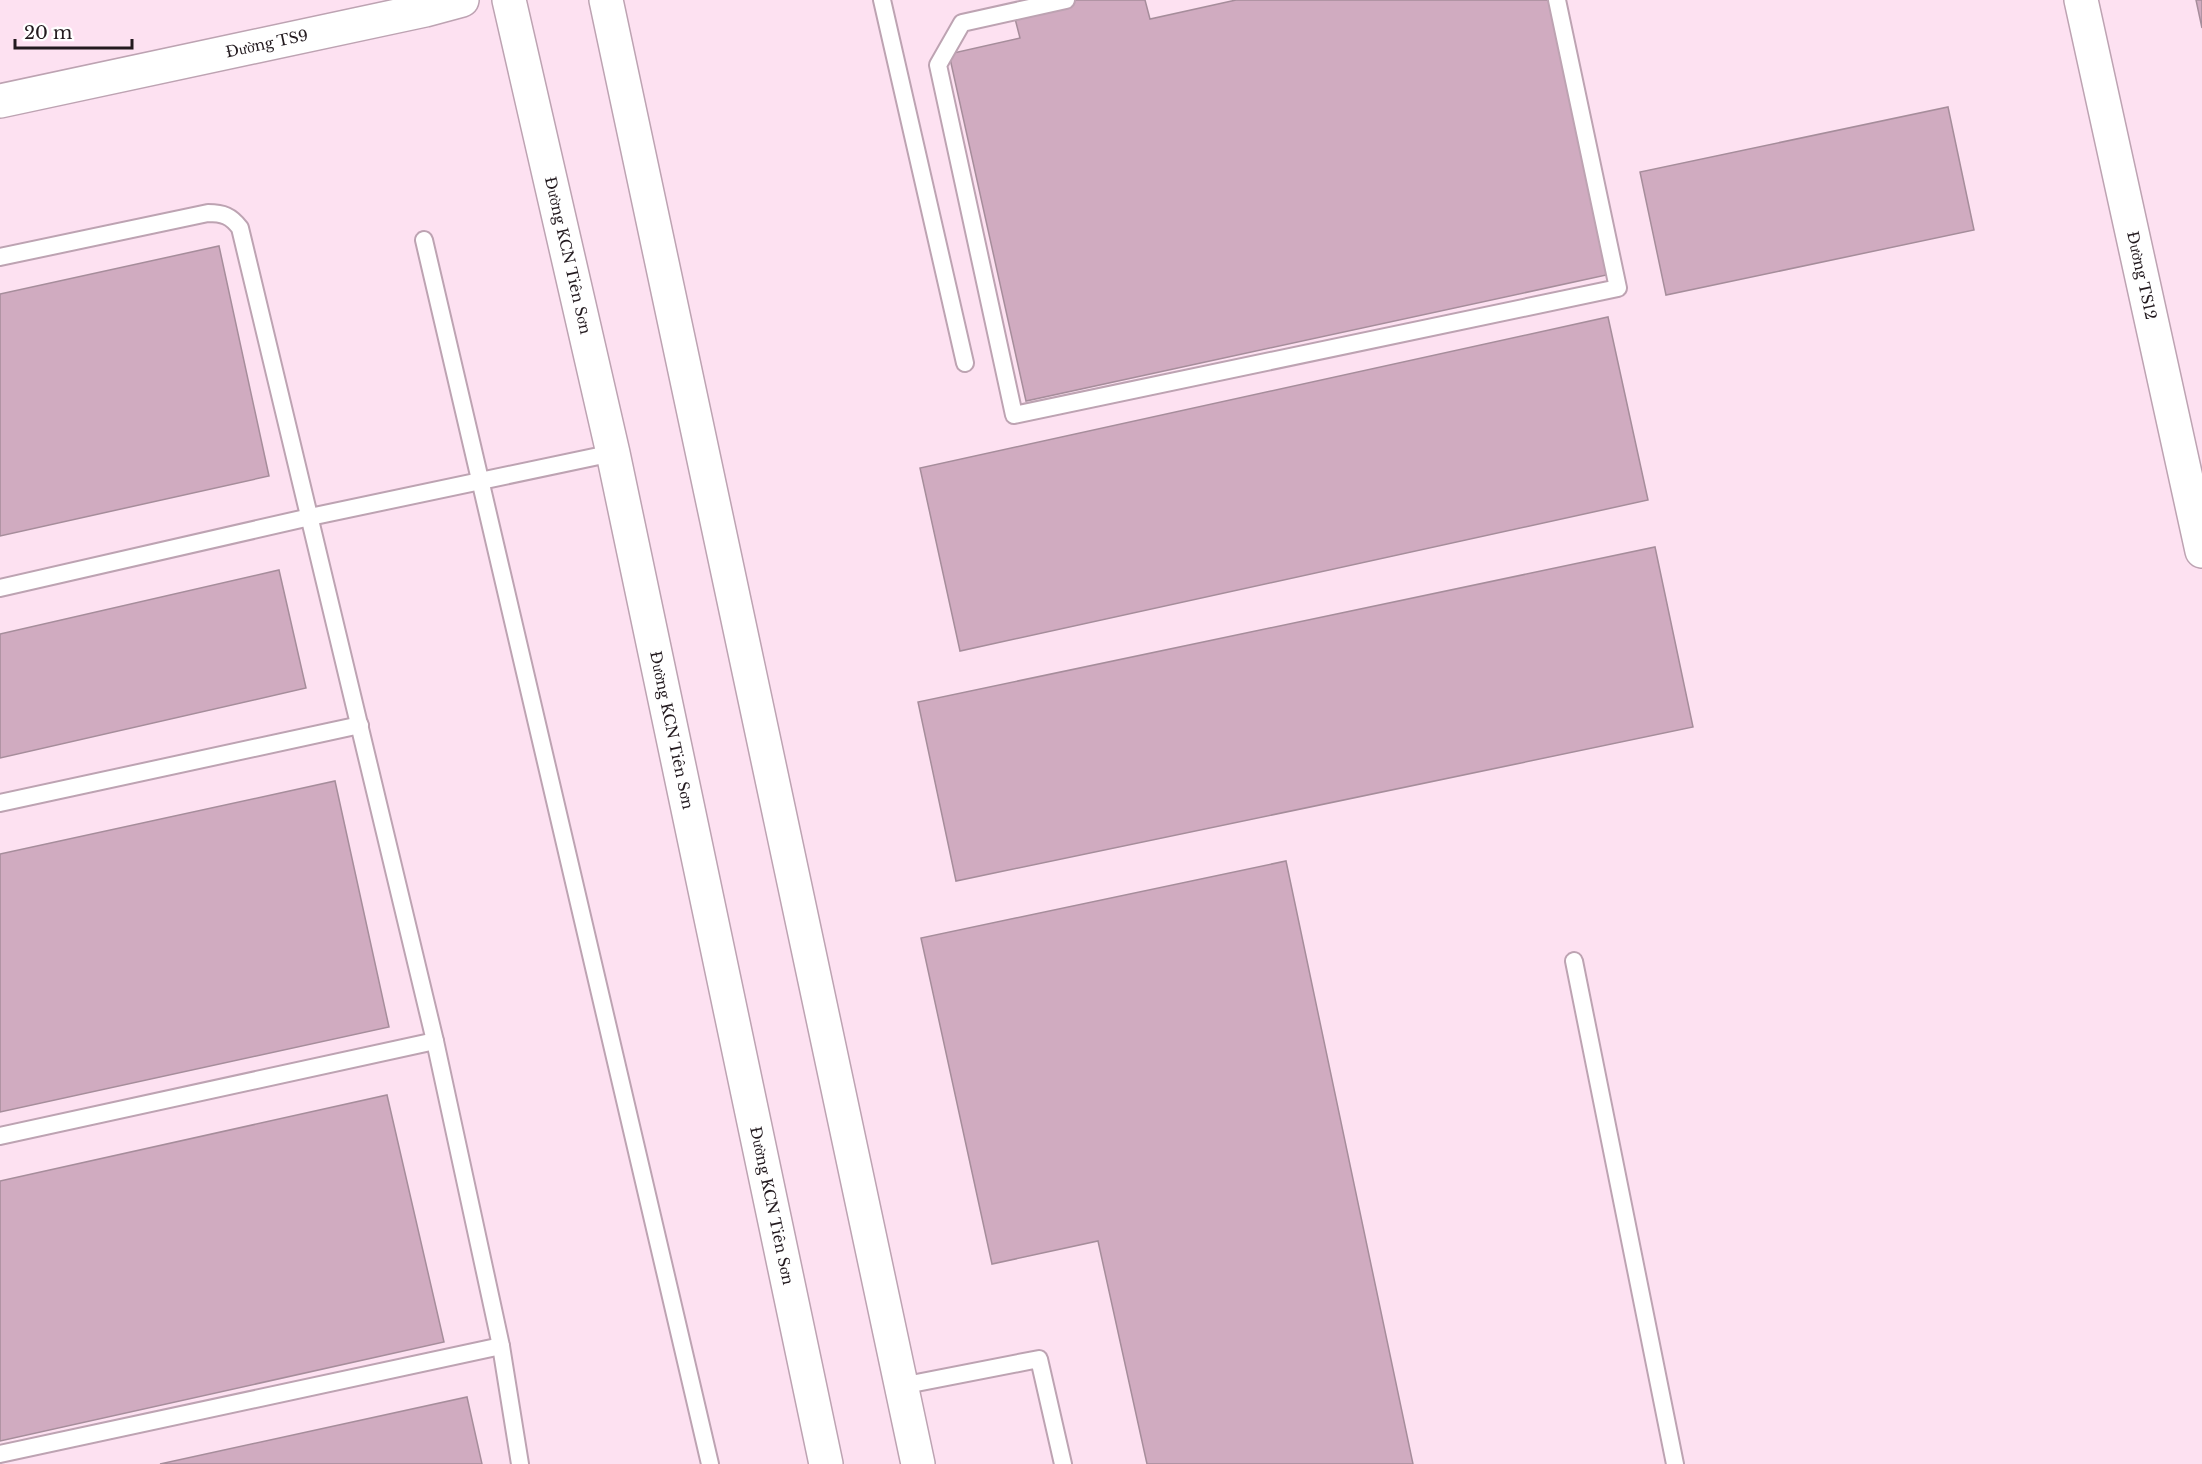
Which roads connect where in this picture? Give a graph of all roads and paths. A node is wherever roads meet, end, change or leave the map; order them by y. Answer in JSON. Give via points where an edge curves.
{"nodes":[{"id":1,"x":462,"y":0,"type":"edge"},
{"id":2,"x":509,"y":0,"type":"edge"},
{"id":3,"x":606,"y":0,"type":"edge"},
{"id":4,"x":882,"y":0,"type":"edge"},
{"id":5,"x":1066,"y":0,"type":"edge"},
{"id":6,"x":1557,"y":0,"type":"edge"},
{"id":7,"x":2081,"y":0,"type":"edge"},
{"id":8,"x":0,"y":101,"type":"edge"},
{"id":9,"x":424,"y":240,"type":"dead end"},
{"id":10,"x":0,"y":257,"type":"edge"},
{"id":11,"x":965,"y":363,"type":"dead end"},
{"id":12,"x":613,"y":453,"type":"junction"},
{"id":13,"x":480,"y":481,"type":"junction"},
{"id":14,"x":310,"y":517,"type":"junction"},
{"id":15,"x":2202,"y":551,"type":"edge"},
{"id":16,"x":0,"y":588,"type":"edge"},
{"id":17,"x":360,"y":725,"type":"junction"},
{"id":18,"x":0,"y":803,"type":"edge"},
{"id":19,"x":1574,"y":961,"type":"dead end"},
{"id":20,"x":435,"y":1041,"type":"junction"},
{"id":21,"x":0,"y":1136,"type":"edge"},
{"id":22,"x":501,"y":1346,"type":"junction"},
{"id":23,"x":901,"y":1386,"type":"junction"},
{"id":24,"x":7,"y":1457,"type":"edge"},
{"id":25,"x":520,"y":1464,"type":"edge"},
{"id":26,"x":710,"y":1464,"type":"edge"},
{"id":27,"x":826,"y":1464,"type":"edge"},
{"id":28,"x":918,"y":1464,"type":"edge"},
{"id":29,"x":1063,"y":1464,"type":"edge"},
{"id":30,"x":1675,"y":1464,"type":"edge"}],
"edges":[{"from":1,"to":8,"type":"main road","name":"Đường TS9"},
{"from":2,"to":12,"type":"main road","name":"Đường KCN Tiên Sơn"},
{"from":3,"to":23,"type":"main road"},
{"from":4,"to":11,"type":"lane"},
{"from":5,"to":6,"type":"lane","via":[[962,23],[938,65],[1014,415],[1618,288]]},
{"from":7,"to":15,"type":"main road","name":"Đường TS12"},
{"from":9,"to":13,"type":"lane"},
{"from":10,"to":14,"type":"lane","via":[[208,213],[222,213],[233,219],[245,246]]},
{"from":12,"to":13,"type":"lane"},
{"from":12,"to":27,"type":"main road","name":"Đường KCN Tiên Sơn"},
{"from":13,"to":14,"type":"lane"},
{"from":13,"to":26,"type":"lane"},
{"from":14,"to":16,"type":"lane"},
{"from":14,"to":17,"type":"lane"},
{"from":17,"to":18,"type":"lane"},
{"from":17,"to":20,"type":"lane"},
{"from":19,"to":30,"type":"lane"},
{"from":20,"to":21,"type":"lane"},
{"from":20,"to":22,"type":"lane"},
{"from":22,"to":24,"type":"lane"},
{"from":22,"to":25,"type":"lane"},
{"from":23,"to":28,"type":"main road"},
{"from":23,"to":29,"type":"lane","via":[[1039,1359]]}]}
